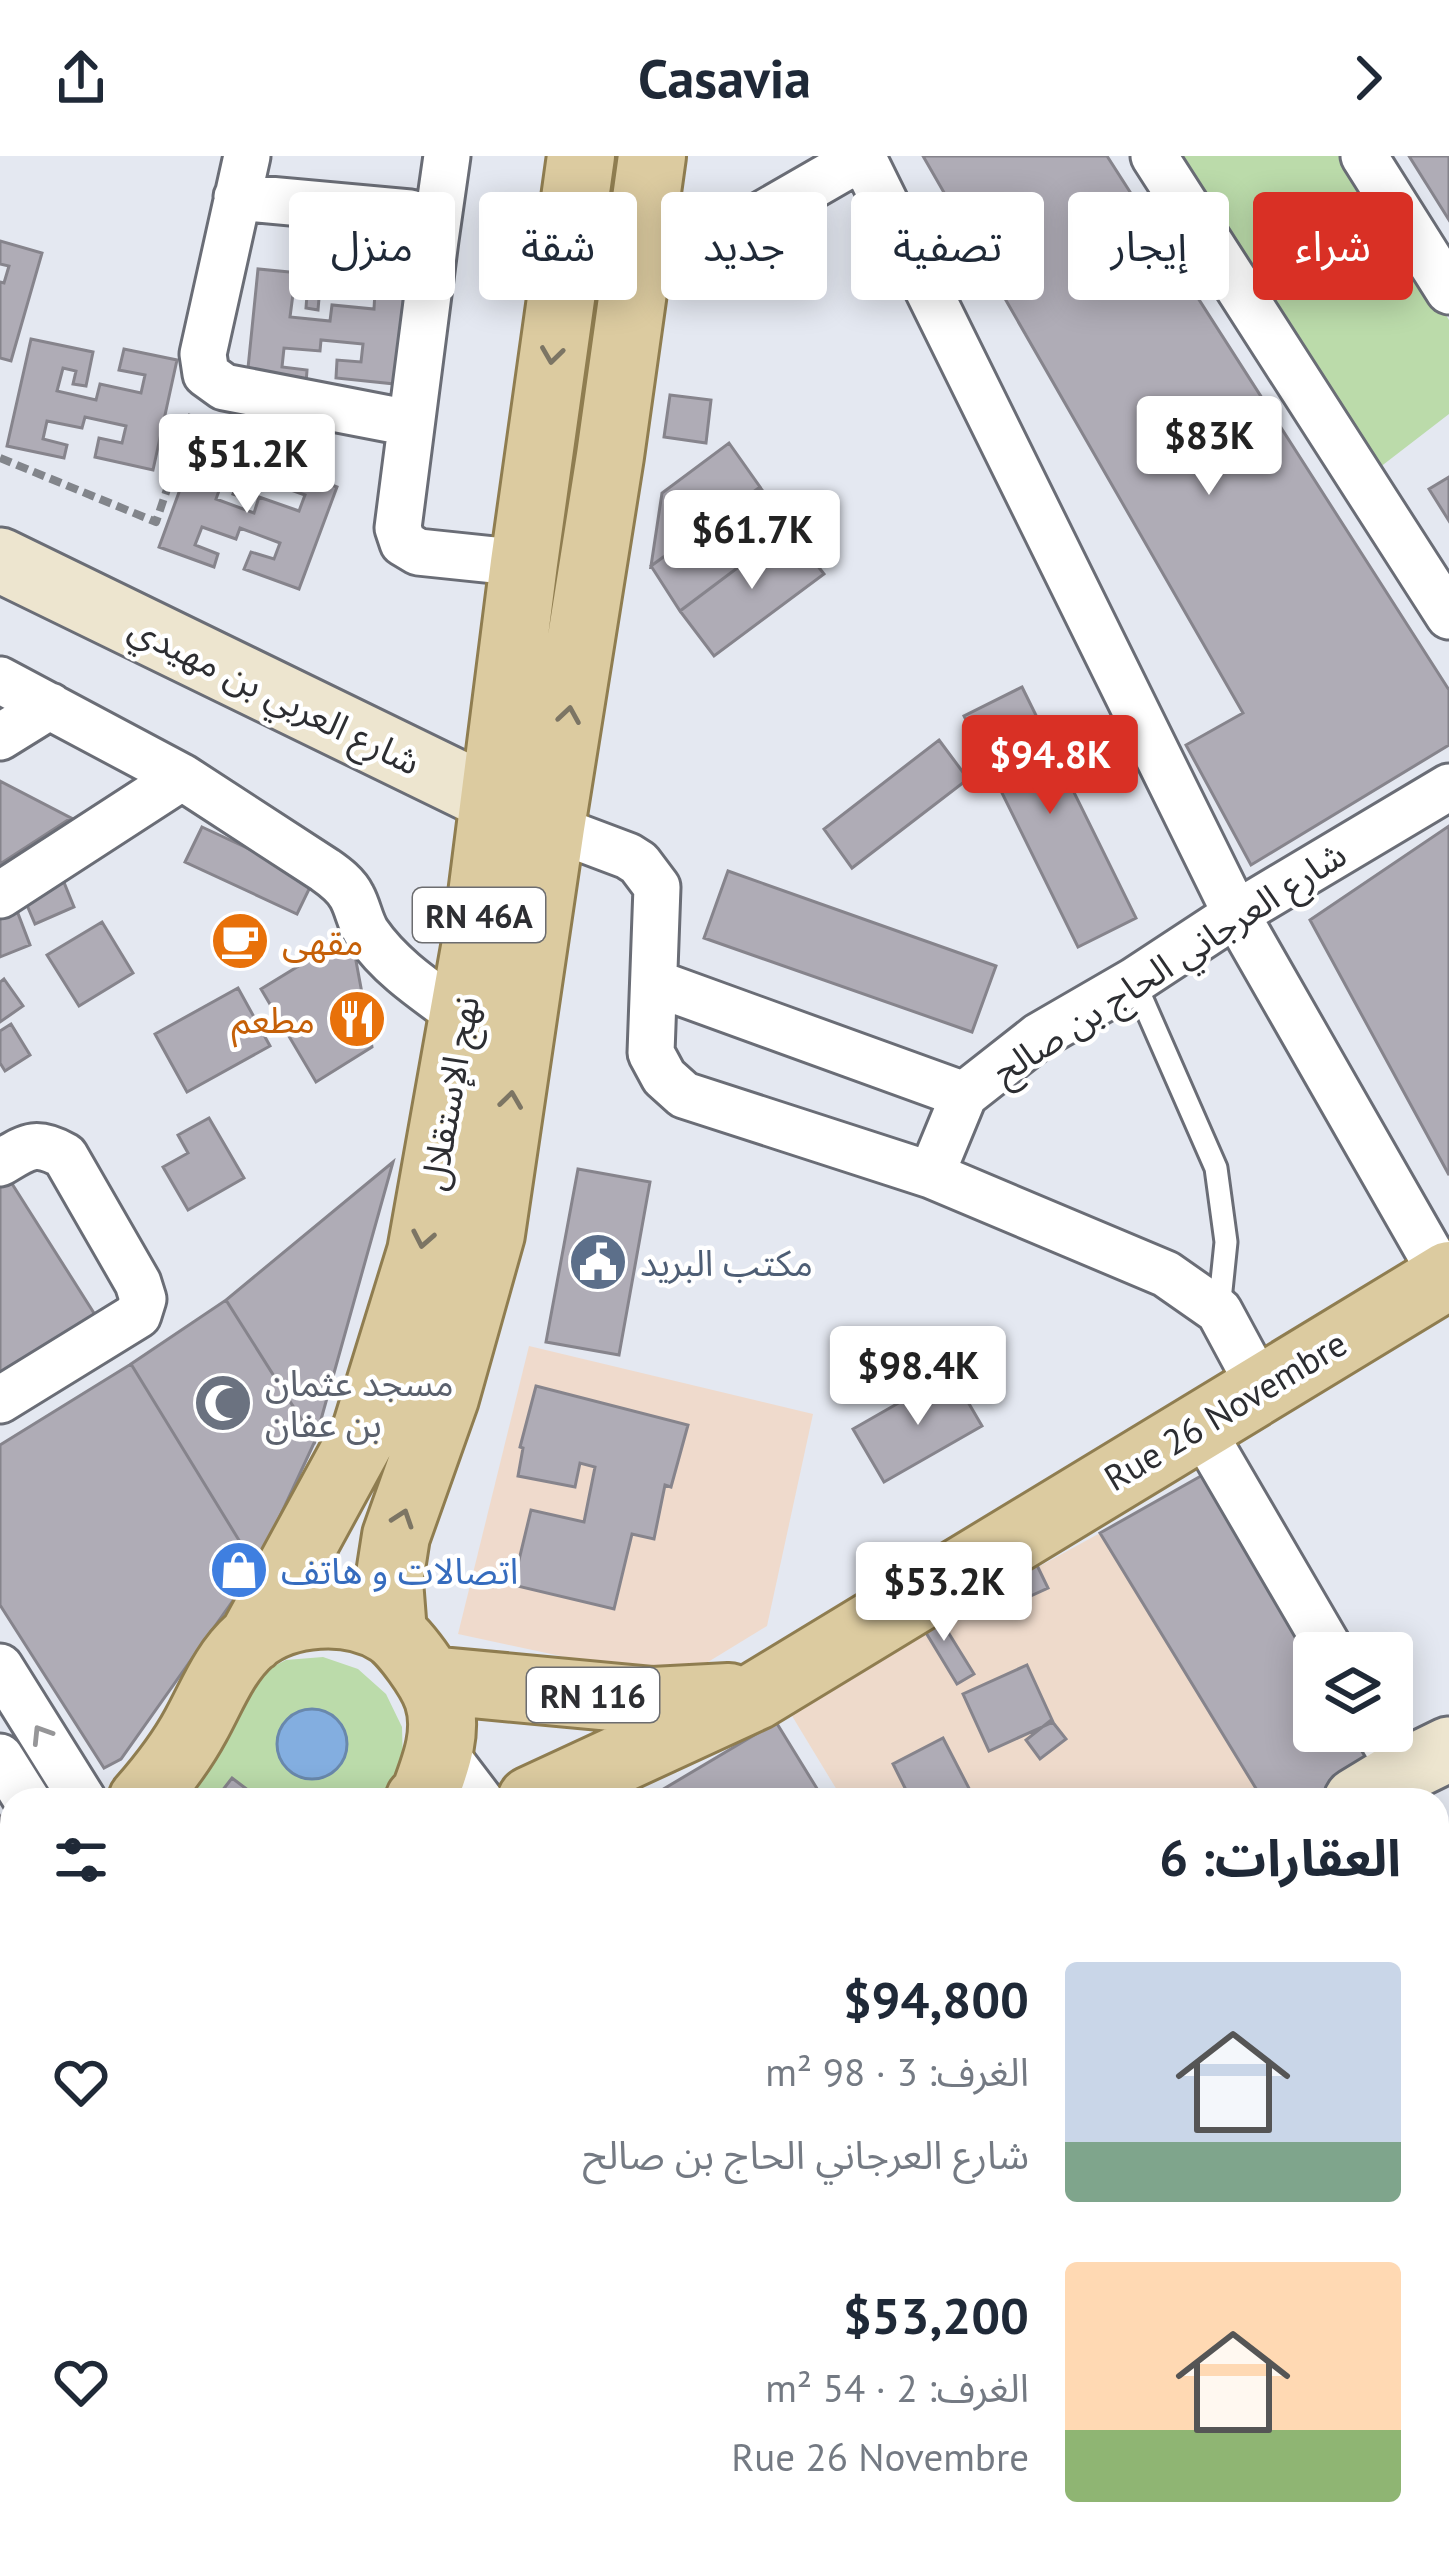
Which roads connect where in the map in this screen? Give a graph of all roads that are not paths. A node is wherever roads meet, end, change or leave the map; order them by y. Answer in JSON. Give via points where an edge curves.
{"nodes":[{"id":1,"x":447,"y":156,"type":"edge"},
{"id":2,"x":581,"y":156,"type":"edge"},
{"id":3,"x":652,"y":156,"type":"edge"},
{"id":4,"x":863,"y":156,"type":"edge"},
{"id":5,"x":1154,"y":156,"type":"edge"},
{"id":6,"x":1364,"y":156,"type":"edge"},
{"id":7,"x":242,"y":177,"type":"edge"},
{"id":8,"x":312,"y":192,"type":"edge"},
{"id":9,"x":442,"y":192,"type":"edge"},
{"id":10,"x":637,"y":262,"type":"edge"},
{"id":11,"x":637,"y":288,"type":"edge"},
{"id":12,"x":1449,"y":291,"type":"edge"},
{"id":13,"x":427,"y":300,"type":"edge"},
{"id":14,"x":632,"y":300,"type":"edge"},
{"id":15,"x":410,"y":422,"type":"junction"},
{"id":16,"x":0,"y":560,"type":"edge"},
{"id":17,"x":524,"y":563,"type":"junction"},
{"id":18,"x":1449,"y":616,"type":"edge"},
{"id":19,"x":0,"y":680,"type":"edge"},
{"id":20,"x":50,"y":706,"type":"junction"},
{"id":21,"x":0,"y":737,"type":"edge"},
{"id":22,"x":182,"y":778,"type":"junction"},
{"id":23,"x":1449,"y":787,"type":"edge"},
{"id":24,"x":523,"y":814,"type":"junction"},
{"id":25,"x":0,"y":895,"type":"edge"},
{"id":26,"x":1236,"y":914,"type":"junction"},
{"id":27,"x":1134,"y":981,"type":"junction"},
{"id":28,"x":655,"y":983,"type":"junction"},
{"id":29,"x":461,"y":1016,"type":"junction"},
{"id":30,"x":964,"y":1095,"type":"junction"},
{"id":31,"x":0,"y":1163,"type":"edge"},
{"id":32,"x":932,"y":1174,"type":"junction"},
{"id":33,"x":1440,"y":1280,"type":"edge"},
{"id":34,"x":1219,"y":1311,"type":"junction"},
{"id":35,"x":1261,"y":1388,"type":"junction"},
{"id":36,"x":0,"y":1400,"type":"edge"},
{"id":37,"x":1199,"y":1425,"type":"junction"},
{"id":38,"x":1320,"y":1632,"type":"edge"},
{"id":39,"x":252,"y":1639,"type":"junction"},
{"id":40,"x":411,"y":1656,"type":"junction"},
{"id":41,"x":0,"y":1667,"type":"edge"},
{"id":42,"x":756,"y":1696,"type":"junction"},
{"id":43,"x":0,"y":1757,"type":"edge"},
{"id":44,"x":447,"y":1783,"type":"edge"},
{"id":45,"x":19,"y":1788,"type":"edge"},
{"id":46,"x":75,"y":1788,"type":"edge"},
{"id":47,"x":153,"y":1788,"type":"edge"},
{"id":48,"x":566,"y":1788,"type":"edge"}],
"edges":[{"from":1,"to":9,"type":"street"},
{"from":2,"to":17,"type":"main road","name":"نهج الإستقلال","number":"RN 46A","one_way":true},
{"from":3,"to":10,"type":"main road","name":"نهج الإستقلال","number":"RN 46A"},
{"from":4,"to":11,"type":"street"},
{"from":4,"to":26,"type":"street"},
{"from":5,"to":18,"type":"street"},
{"from":6,"to":12,"type":"street"},
{"from":7,"to":8,"type":"street"},
{"from":7,"to":15,"type":"street","via":[[203,354],[206,374],[224,387]]},
{"from":13,"to":15,"type":"street"},
{"from":24,"to":14,"type":"main road","name":"نهج الإستقلال","number":"RN 46A","one_way":true,"via":[[610,456]]},
{"from":15,"to":17,"type":"street","via":[[398,528],[404,543],[418,552]]},
{"from":16,"to":24,"type":"street","name":"شارع العربي بن مهيدي"},
{"from":17,"to":24,"type":"main road","name":"نهج الإستقلال","number":"RN 46A"},
{"from":19,"to":20,"type":"street"},
{"from":20,"to":21,"type":"street"},
{"from":20,"to":22,"type":"street"},
{"from":22,"to":25,"type":"street"},
{"from":22,"to":29,"type":"street","via":[[340,881],[381,951]]},
{"from":23,"to":26,"type":"street","name":"شارع العرجاني الحاج بن صالح"},
{"from":24,"to":28,"type":"street","via":[[628,856],[649,874],[657,887]]},
{"from":24,"to":29,"type":"main road","name":"نهج الإستقلال","number":"RN 46A","via":[[476,942]]},
{"from":40,"to":24,"type":"main road","name":"نهج الإستقلال","number":"RN 46A","one_way":true,"via":[[389,1582],[396,1536],[491,1234]]},
{"from":26,"to":27,"type":"street","name":"شارع العرجاني الحاج بن صالح"},
{"from":26,"to":33,"type":"street"},
{"from":27,"to":30,"type":"street","name":"شارع العرجاني الحاج بن صالح","via":[[1040,1036]]},
{"from":27,"to":34,"type":"lane","via":[[1216,1168],[1226,1242]]},
{"from":28,"to":30,"type":"street"},
{"from":28,"to":32,"type":"street","via":[[651,1053],[683,1095]]},
{"from":29,"to":39,"type":"main road","name":"نهج الإستقلال","number":"RN 46A","one_way":true,"via":[[421,1252],[366,1430]]},
{"from":30,"to":32,"type":"street","name":"شارع العرجاني الحاج بن صالح"},
{"from":31,"to":36,"type":"street","via":[[28,1146],[65,1156],[143,1299],[138,1316]]},
{"from":32,"to":34,"type":"street","via":[[1166,1274]]},
{"from":33,"to":35,"type":"main road","name":"Rue 26 Novembre","number":"RN 116"},
{"from":34,"to":35,"type":"street"},
{"from":35,"to":37,"type":"main road","name":"Rue 26 Novembre","number":"RN 116"},
{"from":37,"to":38,"type":"street"},
{"from":37,"to":42,"type":"main road","name":"Rue 26 Novembre","number":"RN 116"},
{"from":39,"to":40,"type":"main road","name":"Rue 26 Novembre","via":[[293,1617],[340,1614]]},
{"from":39,"to":47,"type":"main road","name":"نهج الإستقلال"},
{"from":40,"to":42,"type":"main road","name":"Rue 26 Novembre","number":"RN 116","via":[[653,1701]]},
{"from":40,"to":44,"type":"main road","name":"نهج الإستقلال","via":[[440,1702]]},
{"from":46,"to":41,"type":"street","one_way":true},
{"from":42,"to":48,"type":"main road","name":"Rue 26 Novembre","number":"RN 116"},
{"from":43,"to":45,"type":"street"}]}
